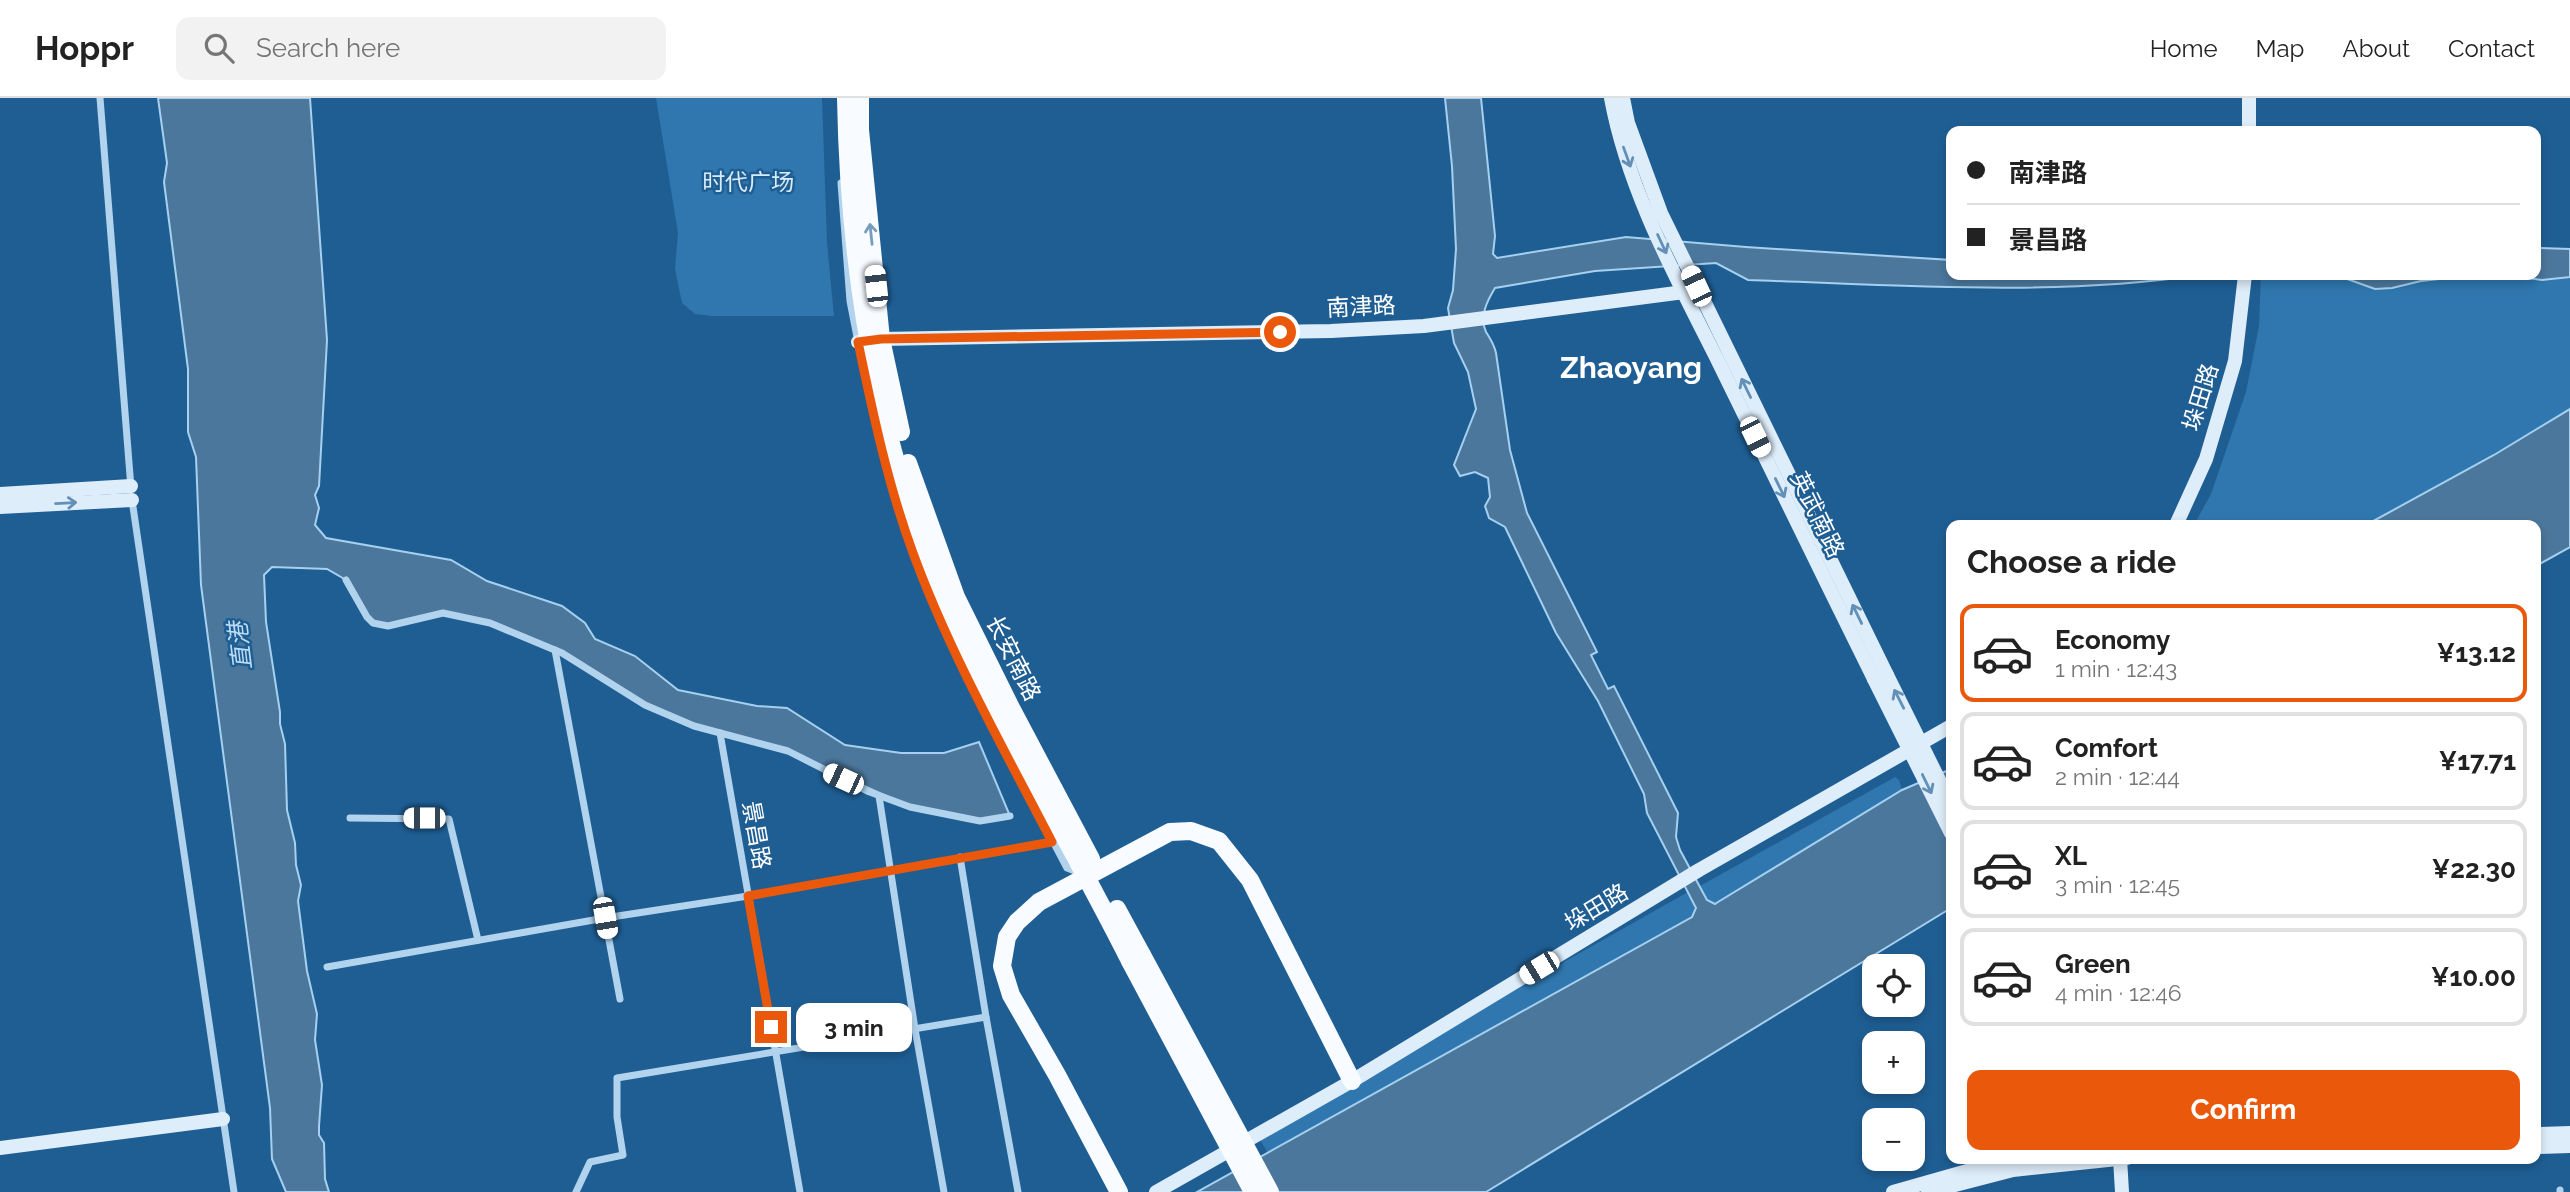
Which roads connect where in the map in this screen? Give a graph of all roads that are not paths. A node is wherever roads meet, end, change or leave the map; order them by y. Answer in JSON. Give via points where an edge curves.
{"nodes":[{"id":1,"x":100,"y":98,"type":"edge"},
{"id":2,"x":838,"y":98,"type":"edge"},
{"id":3,"x":846,"y":98,"type":"edge"},
{"id":4,"x":860,"y":98,"type":"edge"},
{"id":5,"x":1611,"y":98,"type":"edge"},
{"id":6,"x":1623,"y":98,"type":"edge"},
{"id":7,"x":2249,"y":98,"type":"edge"},
{"id":8,"x":2249,"y":126,"type":"edge"},
{"id":9,"x":1655,"y":214,"type":"junction"},
{"id":10,"x":2244,"y":280,"type":"edge"},
{"id":11,"x":1690,"y":289,"type":"junction"},
{"id":12,"x":869,"y":340,"type":"junction"},
{"id":13,"x":132,"y":493,"type":"junction"},
{"id":14,"x":0,"y":494,"type":"edge"},
{"id":15,"x":0,"y":507,"type":"edge"},
{"id":16,"x":2178,"y":520,"type":"edge"},
{"id":17,"x":346,"y":580,"type":"dead end"},
{"id":18,"x":555,"y":650,"type":"junction"},
{"id":19,"x":1881,"y":677,"type":"junction"},
{"id":20,"x":1946,"y":729,"type":"edge"},
{"id":21,"x":720,"y":733,"type":"junction"},
{"id":22,"x":1946,"y":795,"type":"edge"},
{"id":23,"x":879,"y":796,"type":"junction"},
{"id":24,"x":1010,"y":816,"type":"dead end"},
{"id":25,"x":349,"y":818,"type":"dead end"},
{"id":26,"x":1946,"y":822,"type":"edge"},
{"id":27,"x":1052,"y":842,"type":"junction"},
{"id":28,"x":960,"y":857,"type":"junction"},
{"id":29,"x":890,"y":870,"type":"junction"},
{"id":30,"x":1092,"y":873,"type":"junction"},
{"id":31,"x":748,"y":896,"type":"junction"},
{"id":32,"x":605,"y":918,"type":"junction"},
{"id":33,"x":478,"y":940,"type":"junction"},
{"id":34,"x":1136,"y":958,"type":"junction"},
{"id":35,"x":327,"y":967,"type":"dead end"},
{"id":36,"x":620,"y":999,"type":"dead end"},
{"id":37,"x":986,"y":1017,"type":"junction"},
{"id":38,"x":915,"y":1029,"type":"junction"},
{"id":39,"x":775,"y":1053,"type":"junction"},
{"id":40,"x":1352,"y":1082,"type":"junction"},
{"id":41,"x":223,"y":1119,"type":"junction"},
{"id":42,"x":2541,"y":1135,"type":"edge"},
{"id":43,"x":2570,"y":1140,"type":"edge"},
{"id":44,"x":2541,"y":1146,"type":"edge"},
{"id":45,"x":0,"y":1148,"type":"edge"},
{"id":46,"x":1992,"y":1164,"type":"edge"},
{"id":47,"x":2071,"y":1164,"type":"edge"},
{"id":48,"x":2119,"y":1164,"type":"edge"},
{"id":49,"x":234,"y":1192,"type":"edge"},
{"id":50,"x":576,"y":1192,"type":"edge"},
{"id":51,"x":800,"y":1192,"type":"edge"},
{"id":52,"x":944,"y":1192,"type":"edge"},
{"id":53,"x":1018,"y":1192,"type":"edge"},
{"id":54,"x":1119,"y":1192,"type":"edge"},
{"id":55,"x":1156,"y":1192,"type":"edge"},
{"id":56,"x":1253,"y":1192,"type":"edge"},
{"id":57,"x":1270,"y":1192,"type":"edge"},
{"id":58,"x":1893,"y":1192,"type":"edge"},
{"id":59,"x":1928,"y":1192,"type":"edge"},
{"id":60,"x":2122,"y":1192,"type":"edge"}],
"edges":[{"from":1,"to":13,"type":"street"},
{"from":2,"to":12,"type":"street","via":[[850,301]]},
{"from":3,"to":12,"type":"main road","name":"长安南路","via":[[853,224]]},
{"from":12,"to":4,"type":"main road","name":"长安南路","one_way":true},
{"from":5,"to":9,"type":"street","name":"英武南路","one_way":true,"via":[[1616,126]]},
{"from":6,"to":9,"type":"street","name":"英武南路"},
{"from":7,"to":8,"type":"street"},
{"from":9,"to":11,"type":"street","name":"英武南路"},
{"from":10,"to":16,"type":"street","name":"垛田路","via":[[2235,361],[2206,458]]},
{"from":11,"to":12,"type":"street","name":"南津路","via":[[1424,326]]},
{"from":11,"to":19,"type":"street","name":"英武南路"},
{"from":12,"to":27,"type":"street","via":[[885,463],[913,552],[965,674]]},
{"from":12,"to":30,"type":"main road","name":"长安南路","via":[[957,597]]},
{"from":13,"to":14,"type":"street"},
{"from":15,"to":13,"type":"street","one_way":true},
{"from":13,"to":41,"type":"street"},
{"from":17,"to":18,"type":"street","via":[[373,623],[388,626],[443,613],[490,623]]},
{"from":18,"to":21,"type":"street","via":[[645,705]]},
{"from":18,"to":32,"type":"street"},
{"from":22,"to":19,"type":"street","one_way":true,"bridge":true},
{"from":19,"to":26,"type":"street","one_way":true,"bridge":true},
{"from":20,"to":40,"type":"street","name":"垛田路","via":[[1699,870]]},
{"from":21,"to":23,"type":"street","via":[[788,751]]},
{"from":21,"to":31,"type":"street","name":"景昌路"},
{"from":23,"to":24,"type":"street","via":[[980,821]]},
{"from":23,"to":29,"type":"street"},
{"from":25,"to":33,"type":"street","via":[[449,819]]},
{"from":27,"to":28,"type":"street"},
{"from":27,"to":30,"type":"street","via":[[1067,868]]},
{"from":28,"to":29,"type":"street"},
{"from":28,"to":37,"type":"street"},
{"from":29,"to":31,"type":"street"},
{"from":29,"to":38,"type":"street"},
{"from":30,"to":34,"type":"main road","name":"长安南路"},
{"from":30,"to":40,"type":"main road","via":[[1170,832],[1191,831],[1219,841],[1250,880]]},
{"from":30,"to":54,"type":"main road","via":[[1039,902],[1017,922],[1007,937],[1002,966],[1011,995]]},
{"from":31,"to":32,"type":"street"},
{"from":31,"to":39,"type":"street","name":"景昌路"},
{"from":32,"to":33,"type":"street"},
{"from":32,"to":36,"type":"street"},
{"from":33,"to":35,"type":"street"},
{"from":34,"to":56,"type":"main road","name":"长安南路","bridge":true},
{"from":34,"to":57,"type":"main road","name":"长安南路","bridge":true},
{"from":37,"to":38,"type":"street"},
{"from":37,"to":53,"type":"street"},
{"from":38,"to":39,"type":"street"},
{"from":38,"to":52,"type":"street"},
{"from":39,"to":50,"type":"street","via":[[617,1079],[623,1155],[590,1162]]},
{"from":39,"to":51,"type":"street","name":"景昌路"},
{"from":40,"to":55,"type":"street","name":"垛田路"},
{"from":41,"to":45,"type":"street"},
{"from":41,"to":49,"type":"street"},
{"from":42,"to":43,"type":"street"},
{"from":43,"to":44,"type":"street"},
{"from":46,"to":58,"type":"street"},
{"from":47,"to":59,"type":"street","via":[[2013,1170]]},
{"from":48,"to":60,"type":"street"}]}
